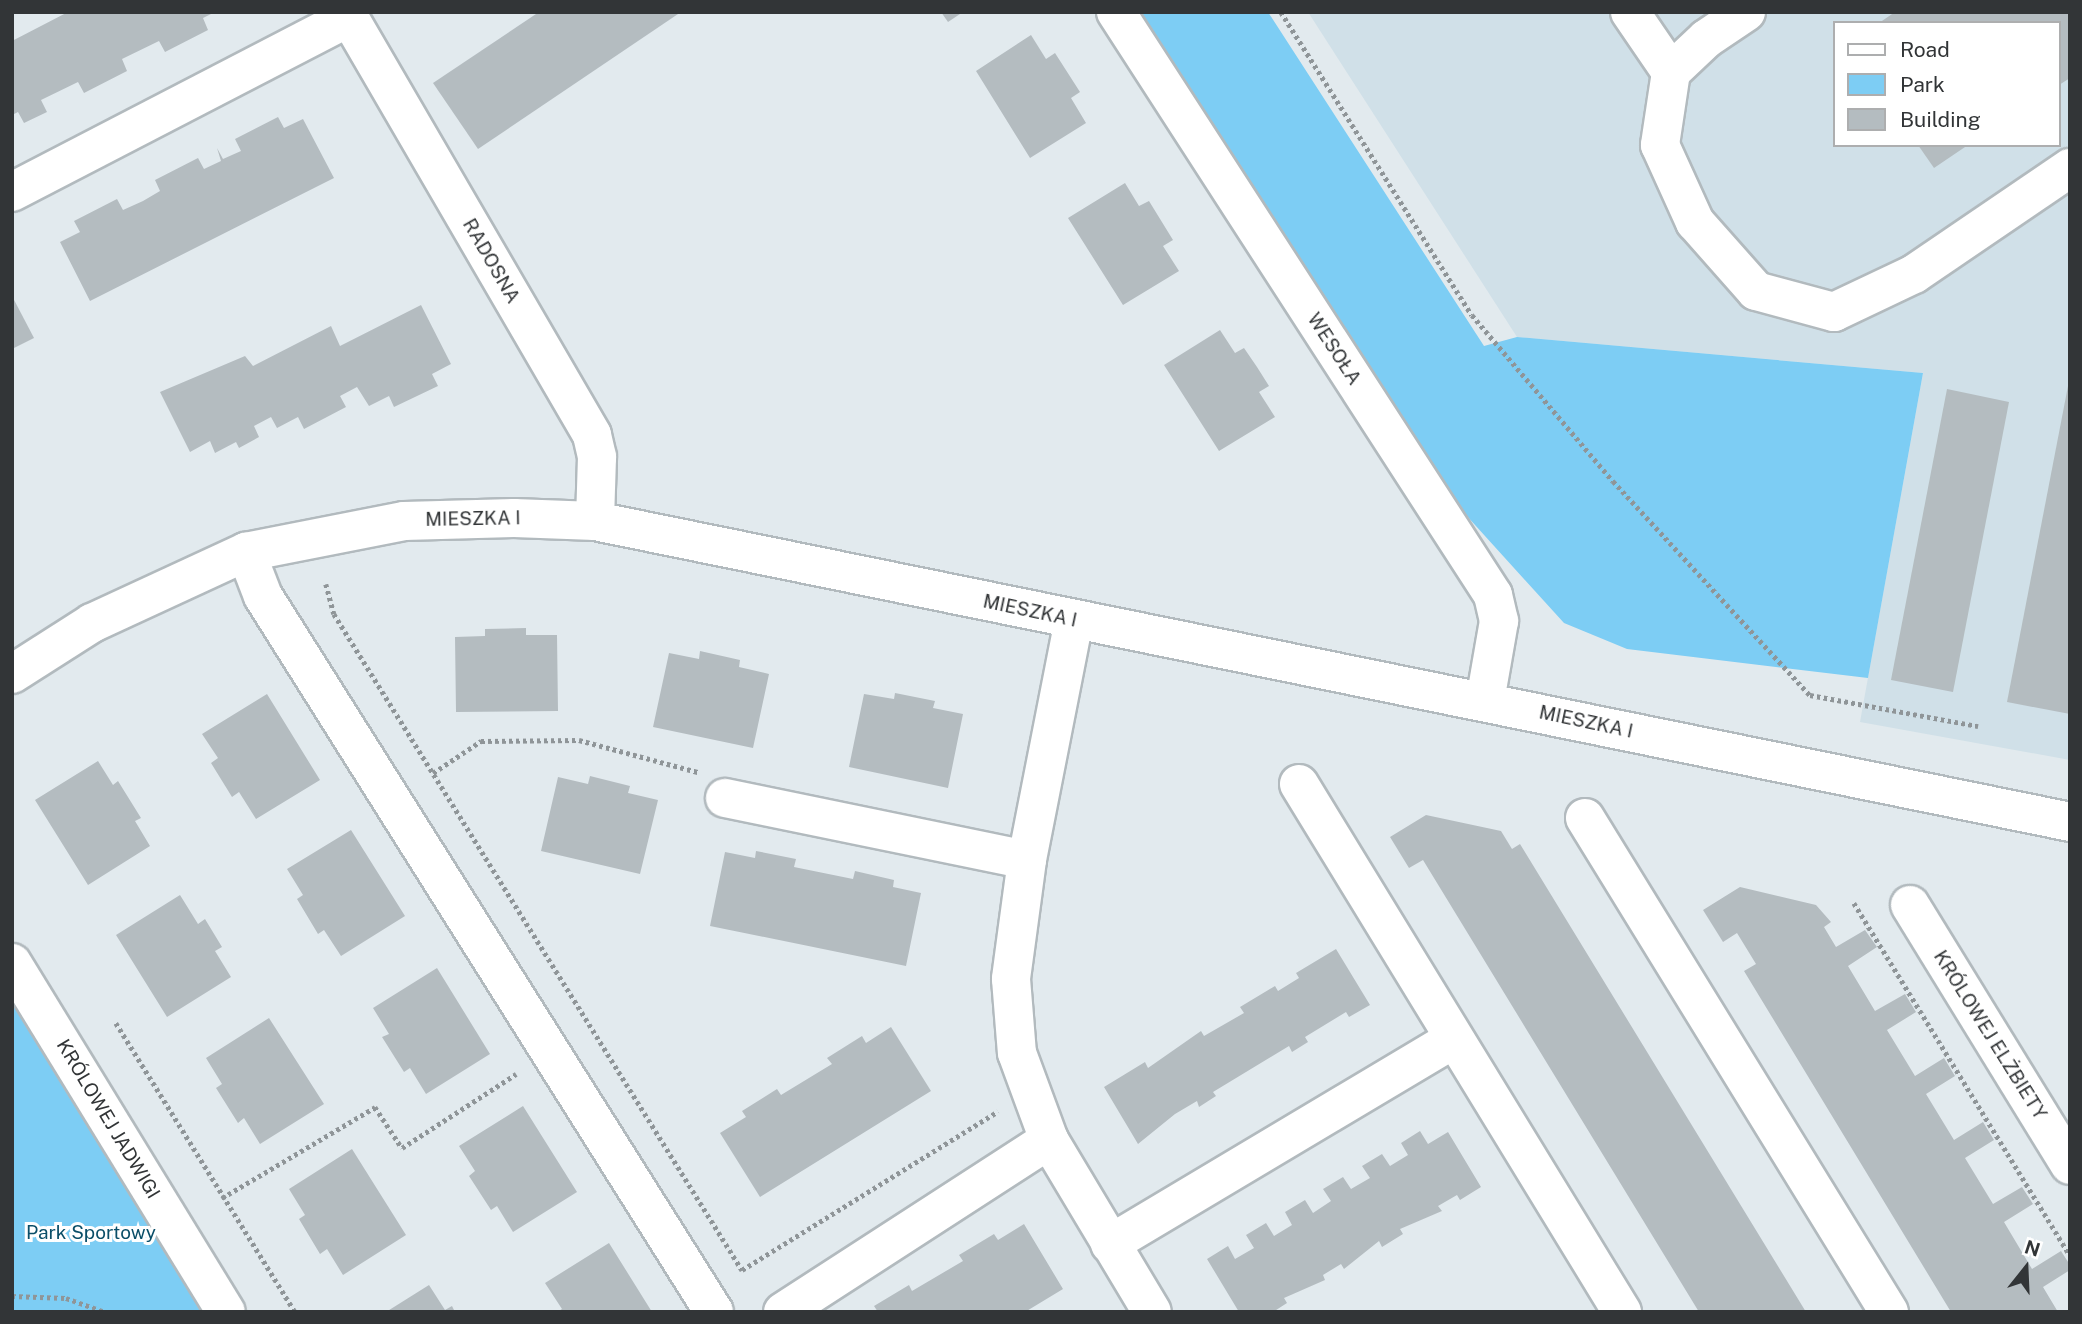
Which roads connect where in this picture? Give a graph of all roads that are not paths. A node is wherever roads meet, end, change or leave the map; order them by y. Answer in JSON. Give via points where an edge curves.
{"nodes":[{"id":1,"x":1116,"y":12,"type":"edge"},
{"id":2,"x":1630,"y":12,"type":"edge"},
{"id":3,"x":1746,"y":12,"type":"edge"},
{"id":4,"x":348,"y":15,"type":"edge"},
{"id":5,"x":1671,"y":72,"type":"junction"},
{"id":6,"x":2070,"y":168,"type":"edge"},
{"id":7,"x":12,"y":192,"type":"edge"},
{"id":8,"x":595,"y":521,"type":"junction"},
{"id":9,"x":246,"y":552,"type":"junction"},
{"id":10,"x":1074,"y":620,"type":"junction"},
{"id":11,"x":12,"y":674,"type":"edge"},
{"id":12,"x":1485,"y":701,"type":"junction"},
{"id":13,"x":1299,"y":784,"type":"dead end"},
{"id":14,"x":725,"y":798,"type":"road end"},
{"id":15,"x":1585,"y":818,"type":"dead end"},
{"id":16,"x":2070,"y":822,"type":"edge"},
{"id":17,"x":1027,"y":860,"type":"junction"},
{"id":18,"x":1910,"y":905,"type":"dead end"},
{"id":19,"x":12,"y":963,"type":"edge"},
{"id":20,"x":1454,"y":1039,"type":"junction"},
{"id":21,"x":1049,"y":1140,"type":"junction"},
{"id":22,"x":2070,"y":1165,"type":"edge"},
{"id":23,"x":1110,"y":1244,"type":"junction"},
{"id":24,"x":226,"y":1312,"type":"edge"},
{"id":25,"x":714,"y":1312,"type":"edge"},
{"id":26,"x":783,"y":1312,"type":"edge"},
{"id":27,"x":1152,"y":1312,"type":"edge"},
{"id":28,"x":1622,"y":1312,"type":"edge"},
{"id":29,"x":1889,"y":1312,"type":"edge"}],
"edges":[{"from":1,"to":12,"type":"street","name":"WESOŁA","via":[[1493,595],[1499,621]]},
{"from":2,"to":5,"type":"street"},
{"from":3,"to":5,"type":"street","via":[[1706,38]]},
{"from":4,"to":7,"type":"street"},
{"from":4,"to":8,"type":"street","name":"RADOSNA","via":[[592,435],[597,457]]},
{"from":5,"to":6,"type":"street","via":[[1660,145],[1695,222],[1756,291],[1834,312],[1914,274]]},
{"from":8,"to":9,"type":"street","name":"MIESZKA I","via":[[514,517],[404,521]]},
{"from":8,"to":10,"type":"street","name":"MIESZKA I"},
{"from":9,"to":11,"type":"street","name":"MIESZKA I","via":[[92,623]]},
{"from":9,"to":25,"type":"street","via":[[263,596]]},
{"from":10,"to":12,"type":"street","name":"MIESZKA I"},
{"from":10,"to":17,"type":"street"},
{"from":12,"to":16,"type":"street","name":"MIESZKA I"},
{"from":13,"to":20,"type":"street"},
{"from":14,"to":17,"type":"street"},
{"from":15,"to":29,"type":"street"},
{"from":17,"to":21,"type":"street","via":[[1011,979],[1017,1053]]},
{"from":18,"to":22,"type":"street","name":"KRÓLOWEJ ELŻBIETY"},
{"from":19,"to":24,"type":"street","name":"KRÓLOWEJ JADWIGI"},
{"from":20,"to":23,"type":"street"},
{"from":20,"to":28,"type":"street"},
{"from":21,"to":23,"type":"street"},
{"from":21,"to":26,"type":"street"},
{"from":23,"to":27,"type":"street"}]}
